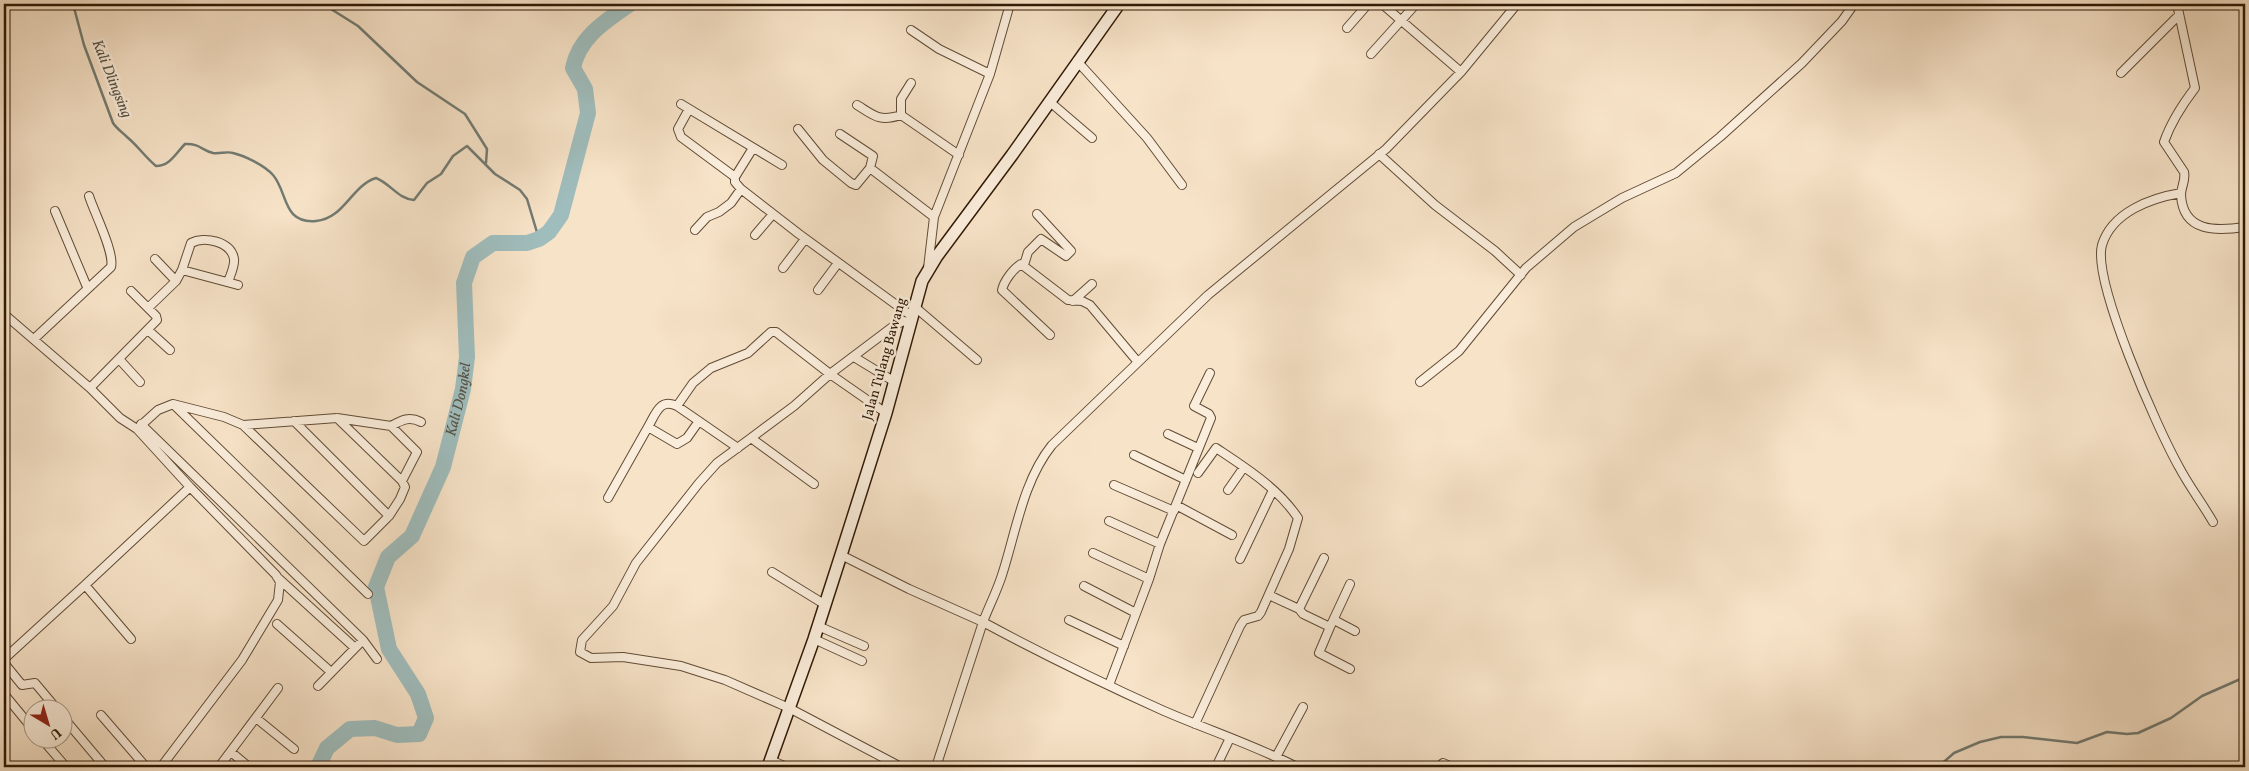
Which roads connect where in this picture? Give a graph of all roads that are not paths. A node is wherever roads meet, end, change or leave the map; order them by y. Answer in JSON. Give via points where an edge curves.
{"nodes":[{"id":1,"x":1010,"y":4,"type":"edge"},
{"id":2,"x":1119,"y":4,"type":"edge"},
{"id":3,"x":1368,"y":4,"type":"edge"},
{"id":4,"x":1382,"y":4,"type":"edge"},
{"id":5,"x":1416,"y":4,"type":"edge"},
{"id":6,"x":1517,"y":4,"type":"edge"},
{"id":7,"x":1854,"y":4,"type":"edge"},
{"id":8,"x":2177,"y":4,"type":"edge"},
{"id":9,"x":2180,"y":15,"type":"junction"},
{"id":10,"x":1401,"y":20,"type":"junction"},
{"id":11,"x":1347,"y":28,"type":"dead end"},
{"id":12,"x":911,"y":30,"type":"dead end"},
{"id":13,"x":1371,"y":54,"type":"dead end"},
{"id":14,"x":1077,"y":61,"type":"junction"},
{"id":15,"x":1461,"y":72,"type":"junction"},
{"id":16,"x":2121,"y":73,"type":"dead end"},
{"id":17,"x":990,"y":74,"type":"junction"},
{"id":18,"x":911,"y":83,"type":"dead end"},
{"id":19,"x":1050,"y":102,"type":"junction"},
{"id":20,"x":681,"y":104,"type":"dead end"},
{"id":21,"x":857,"y":105,"type":"dead end"},
{"id":22,"x":689,"y":109,"type":"junction"},
{"id":23,"x":901,"y":115,"type":"junction"},
{"id":24,"x":798,"y":129,"type":"dead end"},
{"id":25,"x":840,"y":134,"type":"dead end"},
{"id":26,"x":1092,"y":138,"type":"dead end"},
{"id":27,"x":753,"y":148,"type":"junction"},
{"id":28,"x":1379,"y":154,"type":"junction"},
{"id":29,"x":959,"y":155,"type":"junction"},
{"id":30,"x":782,"y":165,"type":"dead end"},
{"id":31,"x":870,"y":168,"type":"junction"},
{"id":32,"x":735,"y":177,"type":"junction"},
{"id":33,"x":1182,"y":185,"type":"dead end"},
{"id":34,"x":741,"y":188,"type":"junction"},
{"id":35,"x":2181,"y":193,"type":"junction"},
{"id":36,"x":89,"y":196,"type":"dead end"},
{"id":37,"x":55,"y":211,"type":"dead end"},
{"id":38,"x":773,"y":214,"type":"junction"},
{"id":39,"x":1037,"y":214,"type":"dead end"},
{"id":40,"x":934,"y":217,"type":"junction"},
{"id":41,"x":2245,"y":227,"type":"edge"},
{"id":42,"x":1049,"y":229,"type":"junction"},
{"id":43,"x":695,"y":230,"type":"dead end"},
{"id":44,"x":755,"y":235,"type":"dead end"},
{"id":45,"x":805,"y":239,"type":"junction"},
{"id":46,"x":1041,"y":239,"type":"junction"},
{"id":47,"x":155,"y":259,"type":"dead end"},
{"id":48,"x":838,"y":263,"type":"junction"},
{"id":49,"x":1024,"y":265,"type":"junction"},
{"id":50,"x":783,"y":268,"type":"dead end"},
{"id":51,"x":928,"y":269,"type":"junction"},
{"id":52,"x":182,"y":270,"type":"junction"},
{"id":53,"x":1521,"y":275,"type":"junction"},
{"id":54,"x":176,"y":281,"type":"junction"},
{"id":55,"x":228,"y":282,"type":"junction"},
{"id":56,"x":1092,"y":284,"type":"dead end"},
{"id":57,"x":238,"y":285,"type":"dead end"},
{"id":58,"x":87,"y":287,"type":"junction"},
{"id":59,"x":818,"y":290,"type":"dead end"},
{"id":60,"x":131,"y":291,"type":"dead end"},
{"id":61,"x":1073,"y":301,"type":"junction"},
{"id":62,"x":148,"y":308,"type":"junction"},
{"id":63,"x":4,"y":314,"type":"edge"},
{"id":64,"x":913,"y":316,"type":"junction"},
{"id":65,"x":148,"y":330,"type":"junction"},
{"id":66,"x":1050,"y":335,"type":"dead end"},
{"id":67,"x":34,"y":339,"type":"junction"},
{"id":68,"x":170,"y":350,"type":"dead end"},
{"id":69,"x":854,"y":357,"type":"junction"},
{"id":70,"x":119,"y":359,"type":"junction"},
{"id":71,"x":977,"y":360,"type":"dead end"},
{"id":72,"x":1137,"y":361,"type":"junction"},
{"id":73,"x":1210,"y":373,"type":"dead end"},
{"id":74,"x":830,"y":374,"type":"junction"},
{"id":75,"x":140,"y":382,"type":"dead end"},
{"id":76,"x":894,"y":382,"type":"junction"},
{"id":77,"x":1420,"y":382,"type":"dead end"},
{"id":78,"x":90,"y":388,"type":"junction"},
{"id":79,"x":173,"y":404,"type":"junction"},
{"id":80,"x":677,"y":406,"type":"junction"},
{"id":81,"x":886,"y":412,"type":"junction"},
{"id":82,"x":337,"y":418,"type":"junction"},
{"id":83,"x":294,"y":421,"type":"junction"},
{"id":84,"x":699,"y":421,"type":"junction"},
{"id":85,"x":420,"y":422,"type":"dead end"},
{"id":86,"x":243,"y":425,"type":"junction"},
{"id":87,"x":391,"y":426,"type":"junction"},
{"id":88,"x":648,"y":426,"type":"junction"},
{"id":89,"x":139,"y":427,"type":"junction"},
{"id":90,"x":1168,"y":434,"type":"dead end"},
{"id":91,"x":751,"y":438,"type":"junction"},
{"id":92,"x":738,"y":448,"type":"junction"},
{"id":93,"x":1198,"y":448,"type":"junction"},
{"id":94,"x":1134,"y":455,"type":"dead end"},
{"id":95,"x":1244,"y":467,"type":"junction"},
{"id":96,"x":1198,"y":473,"type":"dead end"},
{"id":97,"x":1186,"y":480,"type":"junction"},
{"id":98,"x":402,"y":482,"type":"junction"},
{"id":99,"x":814,"y":484,"type":"dead end"},
{"id":100,"x":1114,"y":485,"type":"dead end"},
{"id":101,"x":190,"y":487,"type":"junction"},
{"id":102,"x":1228,"y":490,"type":"dead end"},
{"id":103,"x":1273,"y":490,"type":"junction"},
{"id":104,"x":608,"y":498,"type":"dead end"},
{"id":105,"x":1175,"y":508,"type":"junction"},
{"id":106,"x":389,"y":516,"type":"junction"},
{"id":107,"x":1109,"y":521,"type":"dead end"},
{"id":108,"x":2214,"y":522,"type":"dead end"},
{"id":109,"x":1232,"y":535,"type":"dead end"},
{"id":110,"x":1160,"y":544,"type":"junction"},
{"id":111,"x":1093,"y":553,"type":"dead end"},
{"id":112,"x":841,"y":555,"type":"junction"},
{"id":113,"x":1324,"y":558,"type":"dead end"},
{"id":114,"x":1240,"y":559,"type":"dead end"},
{"id":115,"x":772,"y":572,"type":"dead end"},
{"id":116,"x":276,"y":575,"type":"junction"},
{"id":117,"x":1149,"y":579,"type":"junction"},
{"id":118,"x":1350,"y":584,"type":"dead end"},
{"id":119,"x":85,"y":585,"type":"junction"},
{"id":120,"x":1084,"y":586,"type":"dead end"},
{"id":121,"x":368,"y":594,"type":"dead end"},
{"id":122,"x":1269,"y":595,"type":"junction"},
{"id":123,"x":824,"y":604,"type":"junction"},
{"id":124,"x":1299,"y":609,"type":"junction"},
{"id":125,"x":1136,"y":613,"type":"junction"},
{"id":126,"x":1070,"y":620,"type":"dead end"},
{"id":127,"x":983,"y":622,"type":"junction"},
{"id":128,"x":277,"y":624,"type":"dead end"},
{"id":129,"x":1332,"y":624,"type":"junction"},
{"id":130,"x":818,"y":626,"type":"junction"},
{"id":131,"x":1355,"y":631,"type":"dead end"},
{"id":132,"x":130,"y":639,"type":"dead end"},
{"id":133,"x":814,"y":639,"type":"junction"},
{"id":134,"x":363,"y":640,"type":"junction"},
{"id":135,"x":864,"y":646,"type":"dead end"},
{"id":136,"x":1124,"y":646,"type":"junction"},
{"id":137,"x":355,"y":648,"type":"junction"},
{"id":138,"x":377,"y":658,"type":"dead end"},
{"id":139,"x":4,"y":659,"type":"edge"},
{"id":140,"x":862,"y":661,"type":"dead end"},
{"id":141,"x":4,"y":663,"type":"edge"},
{"id":142,"x":1350,"y":669,"type":"dead end"},
{"id":143,"x":331,"y":672,"type":"junction"},
{"id":144,"x":1109,"y":685,"type":"junction"},
{"id":145,"x":318,"y":686,"type":"dead end"},
{"id":146,"x":278,"y":688,"type":"dead end"},
{"id":147,"x":4,"y":694,"type":"edge"},
{"id":148,"x":48,"y":698,"type":"edge"},
{"id":149,"x":1303,"y":707,"type":"dead end"},
{"id":150,"x":789,"y":708,"type":"junction"},
{"id":151,"x":102,"y":715,"type":"dead end"},
{"id":152,"x":22,"y":716,"type":"edge"},
{"id":153,"x":256,"y":718,"type":"junction"},
{"id":154,"x":1195,"y":724,"type":"junction"},
{"id":155,"x":72,"y":728,"type":"edge"},
{"id":156,"x":1230,"y":738,"type":"junction"},
{"id":157,"x":50,"y":748,"type":"edge"},
{"id":158,"x":294,"y":749,"type":"dead end"},
{"id":159,"x":231,"y":752,"type":"junction"},
{"id":160,"x":1276,"y":757,"type":"junction"},
{"id":161,"x":769,"y":764,"type":"edge"},
{"id":162,"x":66,"y":767,"type":"edge"},
{"id":163,"x":105,"y":767,"type":"edge"},
{"id":164,"x":146,"y":767,"type":"edge"},
{"id":165,"x":161,"y":767,"type":"edge"},
{"id":166,"x":219,"y":767,"type":"edge"},
{"id":167,"x":249,"y":767,"type":"edge"},
{"id":168,"x":787,"y":767,"type":"edge"},
{"id":169,"x":901,"y":767,"type":"edge"},
{"id":170,"x":936,"y":767,"type":"edge"},
{"id":171,"x":1216,"y":767,"type":"edge"},
{"id":172,"x":1297,"y":767,"type":"edge"},
{"id":173,"x":1438,"y":767,"type":"edge"},
{"id":174,"x":1452,"y":767,"type":"edge"}],
"edges":[{"from":1,"to":17,"type":"street"},
{"from":2,"to":14,"type":"street","name":"Jalan Tulang Bawang"},
{"from":3,"to":11,"type":"street"},
{"from":4,"to":10,"type":"street"},
{"from":5,"to":10,"type":"street"},
{"from":6,"to":15,"type":"street"},
{"from":7,"to":53,"type":"street","via":[[1802,63],[1684,167],[1574,227]]},
{"from":8,"to":9,"type":"street"},
{"from":9,"to":16,"type":"street"},
{"from":9,"to":35,"type":"street","via":[[2195,88],[2178,111],[2164,142],[2184,172]]},
{"from":10,"to":13,"type":"street"},
{"from":10,"to":15,"type":"street"},
{"from":12,"to":17,"type":"street","via":[[939,49]]},
{"from":14,"to":19,"type":"street","name":"Jalan Tulang Bawang"},
{"from":14,"to":33,"type":"street","via":[[1146,138]]},
{"from":15,"to":28,"type":"street"},
{"from":17,"to":29,"type":"street"},
{"from":18,"to":23,"type":"street","via":[[901,99]]},
{"from":19,"to":26,"type":"street"},
{"from":19,"to":51,"type":"street","name":"Jalan Tulang Bawang"},
{"from":20,"to":22,"type":"street"},
{"from":21,"to":23,"type":"street","via":[[886,120]]},
{"from":22,"to":27,"type":"street"},
{"from":22,"to":32,"type":"street","via":[[678,129],[681,137]]},
{"from":23,"to":29,"type":"street"},
{"from":24,"to":31,"type":"street","via":[[823,160],[851,183],[859,183]]},
{"from":25,"to":31,"type":"street","via":[[874,156]]},
{"from":27,"to":30,"type":"street"},
{"from":27,"to":32,"type":"street"},
{"from":28,"to":53,"type":"street"},
{"from":28,"to":72,"type":"street","via":[[1227,279]]},
{"from":29,"to":40,"type":"street"},
{"from":31,"to":40,"type":"street"},
{"from":32,"to":34,"type":"street"},
{"from":34,"to":38,"type":"street"},
{"from":34,"to":43,"type":"street","via":[[731,203],[707,217]]},
{"from":35,"to":41,"type":"street","via":[[2183,207],[2192,221],[2199,225],[2207,229]]},
{"from":35,"to":108,"type":"street","via":[[2157,197],[2123,217],[2102,244],[2100,260],[2106,289],[2131,360],[2178,466]]},
{"from":36,"to":58,"type":"street","via":[[112,262],[111,267]]},
{"from":37,"to":58,"type":"street"},
{"from":38,"to":44,"type":"street"},
{"from":38,"to":45,"type":"street"},
{"from":39,"to":42,"type":"street"},
{"from":40,"to":51,"type":"street"},
{"from":42,"to":46,"type":"street"},
{"from":42,"to":46,"type":"street","via":[[1071,252],[1066,256]]},
{"from":45,"to":48,"type":"street"},
{"from":45,"to":50,"type":"street"},
{"from":46,"to":49,"type":"street","via":[[1028,252]]},
{"from":47,"to":54,"type":"street"},
{"from":48,"to":59,"type":"street"},
{"from":48,"to":64,"type":"street"},
{"from":49,"to":61,"type":"street"},
{"from":49,"to":66,"type":"street","via":[[1015,268],[1002,290]]},
{"from":51,"to":64,"type":"street","name":"Jalan Tulang Bawang"},
{"from":52,"to":54,"type":"street"},
{"from":52,"to":55,"type":"street"},
{"from":52,"to":55,"type":"street","via":[[191,243],[196,240],[221,242],[234,258]]},
{"from":53,"to":77,"type":"street","via":[[1459,351]]},
{"from":54,"to":62,"type":"street"},
{"from":55,"to":57,"type":"street"},
{"from":56,"to":61,"type":"street"},
{"from":58,"to":67,"type":"street"},
{"from":60,"to":62,"type":"street"},
{"from":61,"to":72,"type":"street","via":[[1090,305]]},
{"from":62,"to":65,"type":"street","via":[[157,320]]},
{"from":63,"to":67,"type":"street"},
{"from":64,"to":69,"type":"street"},
{"from":64,"to":71,"type":"street"},
{"from":64,"to":76,"type":"street","name":"Jalan Tulang Bawang"},
{"from":65,"to":68,"type":"street"},
{"from":65,"to":70,"type":"street"},
{"from":67,"to":78,"type":"street"},
{"from":69,"to":74,"type":"street"},
{"from":69,"to":76,"type":"street"},
{"from":70,"to":75,"type":"street"},
{"from":70,"to":78,"type":"street"},
{"from":72,"to":127,"type":"street","via":[[1041,458],[1020,512],[1002,576]]},
{"from":73,"to":93,"type":"street","via":[[1194,406],[1211,418]]},
{"from":74,"to":80,"type":"street","via":[[776,332],[771,332],[748,353],[711,368],[692,383]]},
{"from":74,"to":81,"type":"street"},
{"from":74,"to":91,"type":"street"},
{"from":76,"to":81,"type":"street","name":"Jalan Tulang Bawang"},
{"from":78,"to":89,"type":"street","via":[[120,418]]},
{"from":79,"to":86,"type":"street"},
{"from":79,"to":89,"type":"street","via":[[158,410]]},
{"from":79,"to":121,"type":"street"},
{"from":80,"to":84,"type":"street"},
{"from":80,"to":88,"type":"street","via":[[665,403]]},
{"from":81,"to":112,"type":"street","name":"Jalan Tulang Bawang"},
{"from":82,"to":83,"type":"street"},
{"from":82,"to":87,"type":"street"},
{"from":82,"to":98,"type":"street"},
{"from":83,"to":86,"type":"street"},
{"from":83,"to":106,"type":"street"},
{"from":84,"to":88,"type":"street","via":[[677,444]]},
{"from":84,"to":92,"type":"street"},
{"from":85,"to":87,"type":"street","via":[[406,418]]},
{"from":86,"to":106,"type":"street","via":[[364,541]]},
{"from":87,"to":98,"type":"street","via":[[417,452]]},
{"from":88,"to":104,"type":"street"},
{"from":89,"to":101,"type":"street"},
{"from":89,"to":134,"type":"street"},
{"from":90,"to":93,"type":"street"},
{"from":91,"to":92,"type":"street"},
{"from":91,"to":99,"type":"street"},
{"from":92,"to":150,"type":"street","via":[[717,463],[636,563],[613,606],[582,640],[580,652],[591,658],[623,657],[681,666],[726,680]]},
{"from":93,"to":97,"type":"street"},
{"from":94,"to":97,"type":"street"},
{"from":95,"to":96,"type":"street","via":[[1216,448]]},
{"from":95,"to":102,"type":"street"},
{"from":95,"to":103,"type":"street"},
{"from":97,"to":105,"type":"street"},
{"from":98,"to":106,"type":"street","via":[[404,487],[400,499]]},
{"from":100,"to":105,"type":"street"},
{"from":101,"to":116,"type":"street"},
{"from":101,"to":119,"type":"street"},
{"from":103,"to":114,"type":"street"},
{"from":103,"to":122,"type":"street","via":[[1298,518],[1289,549]]},
{"from":105,"to":109,"type":"street"},
{"from":105,"to":110,"type":"street"},
{"from":107,"to":110,"type":"street"},
{"from":110,"to":117,"type":"street"},
{"from":111,"to":117,"type":"street"},
{"from":112,"to":123,"type":"street","name":"Jalan Tulang Bawang"},
{"from":112,"to":127,"type":"street"},
{"from":113,"to":124,"type":"street"},
{"from":115,"to":123,"type":"street"},
{"from":116,"to":137,"type":"street"},
{"from":116,"to":165,"type":"street","via":[[280,582],[278,600],[242,660]]},
{"from":117,"to":125,"type":"street"},
{"from":118,"to":129,"type":"street"},
{"from":119,"to":132,"type":"street"},
{"from":119,"to":139,"type":"street"},
{"from":120,"to":125,"type":"street"},
{"from":122,"to":124,"type":"street"},
{"from":122,"to":154,"type":"street","via":[[1258,616],[1244,620],[1240,626]]},
{"from":123,"to":130,"type":"street","name":"Jalan Tulang Bawang"},
{"from":124,"to":129,"type":"street","via":[[1303,614]]},
{"from":125,"to":136,"type":"street"},
{"from":126,"to":136,"type":"street"},
{"from":127,"to":144,"type":"street"},
{"from":127,"to":170,"type":"street"},
{"from":128,"to":143,"type":"street"},
{"from":129,"to":131,"type":"street"},
{"from":129,"to":142,"type":"street","via":[[1319,652]]},
{"from":130,"to":133,"type":"street","name":"Jalan Tulang Bawang"},
{"from":130,"to":135,"type":"street"},
{"from":133,"to":140,"type":"street"},
{"from":133,"to":150,"type":"street","name":"Jalan Tulang Bawang"},
{"from":134,"to":137,"type":"street"},
{"from":134,"to":138,"type":"street"},
{"from":136,"to":144,"type":"street"},
{"from":137,"to":143,"type":"street"},
{"from":141,"to":148,"type":"street","via":[[22,685],[35,683]]},
{"from":143,"to":145,"type":"street"},
{"from":144,"to":154,"type":"street"},
{"from":146,"to":153,"type":"street"},
{"from":147,"to":152,"type":"street"},
{"from":149,"to":160,"type":"street"},
{"from":150,"to":161,"type":"street","name":"Jalan Tulang Bawang"},
{"from":150,"to":169,"type":"street"},
{"from":151,"to":164,"type":"street"},
{"from":153,"to":158,"type":"street"},
{"from":153,"to":159,"type":"street"},
{"from":154,"to":156,"type":"street"},
{"from":155,"to":163,"type":"street"},
{"from":156,"to":160,"type":"street"},
{"from":156,"to":171,"type":"street"},
{"from":157,"to":162,"type":"street"},
{"from":159,"to":166,"type":"street"},
{"from":159,"to":167,"type":"street"},
{"from":160,"to":172,"type":"street"},
{"from":161,"to":168,"type":"street"},
{"from":173,"to":174,"type":"street","via":[[1443,762]]}]}
